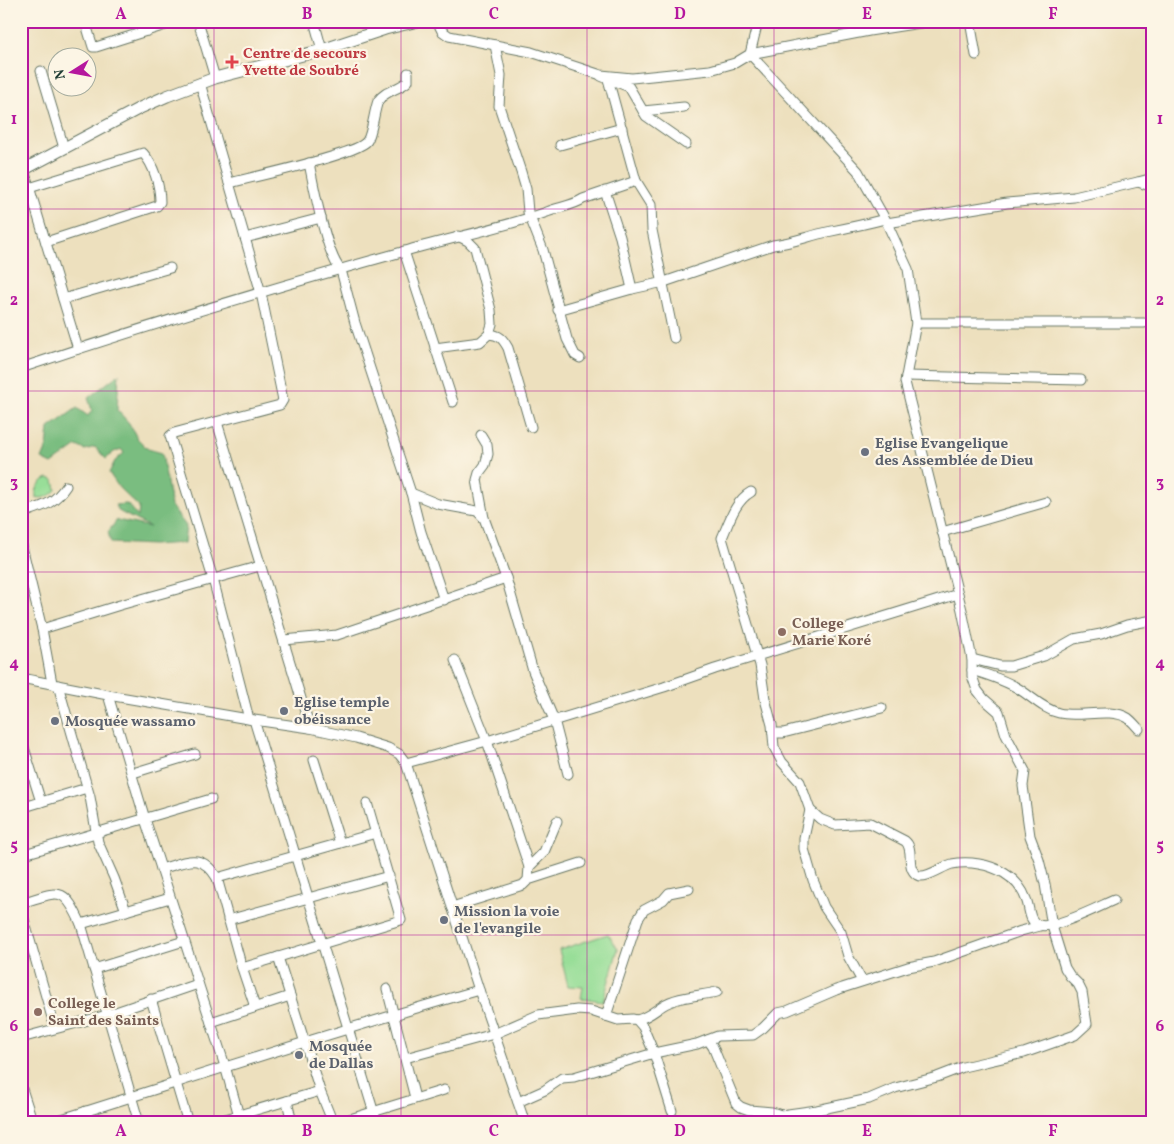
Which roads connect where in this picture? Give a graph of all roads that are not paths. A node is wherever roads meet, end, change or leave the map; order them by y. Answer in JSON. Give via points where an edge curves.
{"nodes":[{"id":1,"x":85,"y":21,"type":"edge"},
{"id":2,"x":145,"y":21,"type":"edge"},
{"id":3,"x":178,"y":21,"type":"edge"},
{"id":4,"x":198,"y":21,"type":"edge"},
{"id":5,"x":314,"y":21,"type":"edge"},
{"id":6,"x":418,"y":21,"type":"edge"},
{"id":7,"x":436,"y":21,"type":"edge"},
{"id":8,"x":758,"y":21,"type":"edge"},
{"id":9,"x":933,"y":21,"type":"edge"},
{"id":10,"x":970,"y":21,"type":"edge"},
{"id":11,"x":374,"y":27,"type":"edge"},
{"id":12,"x":147,"y":31,"type":"junction"},
{"id":13,"x":495,"y":45,"type":"junction"},
{"id":14,"x":322,"y":50,"type":"junction"},
{"id":15,"x":750,"y":54,"type":"junction"},
{"id":16,"x":976,"y":55,"type":"dead end"},
{"id":17,"x":41,"y":71,"type":"dead end"},
{"id":18,"x":408,"y":73,"type":"dead end"},
{"id":19,"x":605,"y":77,"type":"junction"},
{"id":20,"x":215,"y":78,"type":"junction"},
{"id":21,"x":200,"y":83,"type":"junction"},
{"id":22,"x":684,"y":107,"type":"dead end"},
{"id":23,"x":643,"y":111,"type":"junction"},
{"id":24,"x":622,"y":128,"type":"junction"},
{"id":25,"x":686,"y":144,"type":"dead end"},
{"id":26,"x":560,"y":145,"type":"dead end"},
{"id":27,"x":64,"y":148,"type":"junction"},
{"id":28,"x":308,"y":163,"type":"junction"},
{"id":29,"x":22,"y":171,"type":"edge"},
{"id":30,"x":1153,"y":178,"type":"edge"},
{"id":31,"x":636,"y":181,"type":"junction"},
{"id":32,"x":1138,"y":182,"type":"junction"},
{"id":33,"x":229,"y":183,"type":"junction"},
{"id":34,"x":1153,"y":187,"type":"edge"},
{"id":35,"x":29,"y":188,"type":"junction"},
{"id":36,"x":605,"y":191,"type":"junction"},
{"id":37,"x":321,"y":218,"type":"junction"},
{"id":38,"x":530,"y":218,"type":"junction"},
{"id":39,"x":886,"y":221,"type":"junction"},
{"id":40,"x":458,"y":236,"type":"junction"},
{"id":41,"x":245,"y":238,"type":"junction"},
{"id":42,"x":46,"y":242,"type":"junction"},
{"id":43,"x":404,"y":251,"type":"junction"},
{"id":44,"x":170,"y":268,"type":"dead end"},
{"id":45,"x":342,"y":270,"type":"junction"},
{"id":46,"x":664,"y":282,"type":"junction"},
{"id":47,"x":632,"y":288,"type":"junction"},
{"id":48,"x":261,"y":293,"type":"junction"},
{"id":49,"x":63,"y":299,"type":"junction"},
{"id":50,"x":558,"y":310,"type":"junction"},
{"id":51,"x":916,"y":323,"type":"junction"},
{"id":52,"x":1144,"y":323,"type":"dead end"},
{"id":53,"x":489,"y":334,"type":"junction"},
{"id":54,"x":674,"y":338,"type":"dead end"},
{"id":55,"x":435,"y":348,"type":"junction"},
{"id":56,"x":78,"y":349,"type":"junction"},
{"id":57,"x":580,"y":358,"type":"dead end"},
{"id":58,"x":21,"y":368,"type":"edge"},
{"id":59,"x":906,"y":376,"type":"junction"},
{"id":60,"x":1081,"y":380,"type":"dead end"},
{"id":61,"x":453,"y":402,"type":"dead end"},
{"id":62,"x":217,"y":422,"type":"junction"},
{"id":63,"x":531,"y":427,"type":"dead end"},
{"id":64,"x":481,"y":435,"type":"dead end"},
{"id":65,"x":66,"y":486,"type":"dead end"},
{"id":66,"x":751,"y":492,"type":"dead end"},
{"id":67,"x":411,"y":493,"type":"junction"},
{"id":68,"x":1046,"y":502,"type":"dead end"},
{"id":69,"x":21,"y":518,"type":"edge"},
{"id":70,"x":484,"y":518,"type":"junction"},
{"id":71,"x":942,"y":532,"type":"junction"},
{"id":72,"x":21,"y":542,"type":"edge"},
{"id":73,"x":260,"y":566,"type":"junction"},
{"id":74,"x":506,"y":578,"type":"junction"},
{"id":75,"x":213,"y":579,"type":"junction"},
{"id":76,"x":958,"y":594,"type":"junction"},
{"id":77,"x":444,"y":600,"type":"junction"},
{"id":78,"x":1153,"y":620,"type":"edge"},
{"id":79,"x":42,"y":629,"type":"junction"},
{"id":80,"x":284,"y":640,"type":"junction"},
{"id":81,"x":758,"y":657,"type":"junction"},
{"id":82,"x":972,"y":659,"type":"junction"},
{"id":83,"x":455,"y":660,"type":"dead end"},
{"id":84,"x":972,"y":670,"type":"junction"},
{"id":85,"x":21,"y":678,"type":"edge"},
{"id":86,"x":55,"y":684,"type":"junction"},
{"id":87,"x":108,"y":695,"type":"junction"},
{"id":88,"x":882,"y":708,"type":"dead end"},
{"id":89,"x":251,"y":720,"type":"junction"},
{"id":90,"x":554,"y":720,"type":"junction"},
{"id":91,"x":310,"y":728,"type":"junction"},
{"id":92,"x":1139,"y":729,"type":"dead end"},
{"id":93,"x":773,"y":733,"type":"junction"},
{"id":94,"x":21,"y":738,"type":"edge"},
{"id":95,"x":487,"y":741,"type":"junction"},
{"id":96,"x":194,"y":754,"type":"dead end"},
{"id":97,"x":314,"y":760,"type":"dead end"},
{"id":98,"x":406,"y":763,"type":"junction"},
{"id":99,"x":132,"y":773,"type":"junction"},
{"id":100,"x":568,"y":774,"type":"dead end"},
{"id":101,"x":87,"y":788,"type":"junction"},
{"id":102,"x":211,"y":799,"type":"dead end"},
{"id":103,"x":41,"y":802,"type":"junction"},
{"id":104,"x":367,"y":803,"type":"dead end"},
{"id":105,"x":21,"y":808,"type":"edge"},
{"id":106,"x":810,"y":810,"type":"junction"},
{"id":107,"x":145,"y":820,"type":"junction"},
{"id":108,"x":557,"y":821,"type":"dead end"},
{"id":109,"x":97,"y":832,"type":"junction"},
{"id":110,"x":376,"y":833,"type":"junction"},
{"id":111,"x":340,"y":844,"type":"junction"},
{"id":112,"x":296,"y":855,"type":"junction"},
{"id":113,"x":21,"y":856,"type":"edge"},
{"id":114,"x":581,"y":863,"type":"dead end"},
{"id":115,"x":529,"y":867,"type":"junction"},
{"id":116,"x":161,"y":869,"type":"junction"},
{"id":117,"x":389,"y":876,"type":"junction"},
{"id":118,"x":217,"y":878,"type":"junction"},
{"id":119,"x":528,"y":880,"type":"junction"},
{"id":120,"x":689,"y":888,"type":"dead end"},
{"id":121,"x":170,"y":898,"type":"junction"},
{"id":122,"x":309,"y":898,"type":"junction"},
{"id":123,"x":1114,"y":900,"type":"dead end"},
{"id":124,"x":21,"y":903,"type":"edge"},
{"id":125,"x":452,"y":906,"type":"junction"},
{"id":126,"x":21,"y":909,"type":"edge"},
{"id":127,"x":126,"y":911,"type":"junction"},
{"id":128,"x":228,"y":920,"type":"junction"},
{"id":129,"x":81,"y":924,"type":"junction"},
{"id":130,"x":1040,"y":926,"type":"junction"},
{"id":131,"x":1052,"y":926,"type":"junction"},
{"id":132,"x":184,"y":941,"type":"junction"},
{"id":133,"x":322,"y":944,"type":"junction"},
{"id":134,"x":278,"y":957,"type":"junction"},
{"id":135,"x":242,"y":968,"type":"junction"},
{"id":136,"x":94,"y":969,"type":"junction"},
{"id":137,"x":862,"y":981,"type":"junction"},
{"id":138,"x":198,"y":984,"type":"junction"},
{"id":139,"x":387,"y":989,"type":"dead end"},
{"id":140,"x":479,"y":990,"type":"junction"},
{"id":141,"x":717,"y":992,"type":"dead end"},
{"id":142,"x":290,"y":996,"type":"junction"},
{"id":143,"x":151,"y":999,"type":"junction"},
{"id":144,"x":255,"y":1007,"type":"junction"},
{"id":145,"x":394,"y":1014,"type":"junction"},
{"id":146,"x":107,"y":1015,"type":"junction"},
{"id":147,"x":606,"y":1016,"type":"junction"},
{"id":148,"x":638,"y":1020,"type":"junction"},
{"id":149,"x":211,"y":1022,"type":"junction"},
{"id":150,"x":55,"y":1028,"type":"junction"},
{"id":151,"x":348,"y":1029,"type":"junction"},
{"id":152,"x":494,"y":1034,"type":"junction"},
{"id":153,"x":21,"y":1038,"type":"edge"},
{"id":154,"x":708,"y":1040,"type":"junction"},
{"id":155,"x":304,"y":1042,"type":"junction"},
{"id":156,"x":654,"y":1053,"type":"junction"},
{"id":157,"x":405,"y":1058,"type":"junction"},
{"id":158,"x":225,"y":1066,"type":"junction"},
{"id":159,"x":176,"y":1081,"type":"junction"},
{"id":160,"x":21,"y":1086,"type":"edge"},
{"id":161,"x":444,"y":1090,"type":"dead end"},
{"id":162,"x":320,"y":1091,"type":"junction"},
{"id":163,"x":131,"y":1096,"type":"junction"},
{"id":164,"x":415,"y":1098,"type":"junction"},
{"id":165,"x":287,"y":1101,"type":"junction"},
{"id":166,"x":518,"y":1102,"type":"junction"},
{"id":167,"x":86,"y":1111,"type":"junction"},
{"id":168,"x":374,"y":1112,"type":"junction"},
{"id":169,"x":672,"y":1112,"type":"dead end"},
{"id":170,"x":240,"y":1119,"type":"edge"},
{"id":171,"x":33,"y":1123,"type":"edge"},
{"id":172,"x":49,"y":1123,"type":"edge"},
{"id":173,"x":90,"y":1123,"type":"edge"},
{"id":174,"x":139,"y":1123,"type":"edge"},
{"id":175,"x":188,"y":1123,"type":"edge"},
{"id":176,"x":212,"y":1123,"type":"edge"},
{"id":177,"x":292,"y":1123,"type":"edge"},
{"id":178,"x":333,"y":1123,"type":"edge"},
{"id":179,"x":338,"y":1123,"type":"edge"},
{"id":180,"x":377,"y":1123,"type":"edge"},
{"id":181,"x":525,"y":1123,"type":"edge"}],
"edges":[{"from":1,"to":12,"type":"street","via":[[93,47]]},
{"from":2,"to":12,"type":"street"},
{"from":3,"to":12,"type":"street"},
{"from":4,"to":20,"type":"street"},
{"from":5,"to":14,"type":"street"},
{"from":6,"to":11,"type":"main road"},
{"from":7,"to":13,"type":"street","via":[[449,36]]},
{"from":8,"to":15,"type":"street"},
{"from":9,"to":15,"type":"street"},
{"from":10,"to":16,"type":"street"},
{"from":11,"to":14,"type":"main road"},
{"from":13,"to":19,"type":"street","via":[[531,52]]},
{"from":13,"to":38,"type":"street","via":[[501,76],[499,106],[523,181]]},
{"from":14,"to":20,"type":"main road"},
{"from":15,"to":19,"type":"street","via":[[735,64],[710,70],[632,78]]},
{"from":15,"to":39,"type":"street","via":[[858,171]]},
{"from":17,"to":27,"type":"street"},
{"from":18,"to":28,"type":"street","via":[[408,81],[404,85],[381,96],[378,101],[366,144]]},
{"from":19,"to":23,"type":"street","via":[[628,87]]},
{"from":19,"to":24,"type":"street"},
{"from":20,"to":21,"type":"main road"},
{"from":21,"to":27,"type":"main road","via":[[152,102]]},
{"from":21,"to":33,"type":"street"},
{"from":22,"to":23,"type":"street"},
{"from":23,"to":25,"type":"street","via":[[652,122]]},
{"from":24,"to":26,"type":"street"},
{"from":24,"to":31,"type":"street"},
{"from":27,"to":29,"type":"main road"},
{"from":28,"to":33,"type":"street"},
{"from":28,"to":37,"type":"street"},
{"from":29,"to":35,"type":"street"},
{"from":30,"to":32,"type":"street"},
{"from":31,"to":36,"type":"street"},
{"from":31,"to":46,"type":"street","via":[[651,205],[652,230]]},
{"from":32,"to":34,"type":"street"},
{"from":32,"to":39,"type":"street","via":[[1074,197],[1007,203]]},
{"from":33,"to":41,"type":"street"},
{"from":35,"to":42,"type":"street"},
{"from":35,"to":42,"type":"street","via":[[143,153],[149,160],[157,184],[160,202],[157,206]]},
{"from":36,"to":38,"type":"street"},
{"from":36,"to":47,"type":"street"},
{"from":37,"to":41,"type":"street"},
{"from":37,"to":45,"type":"street","via":[[333,258]]},
{"from":38,"to":40,"type":"street"},
{"from":38,"to":50,"type":"street","via":[[543,250]]},
{"from":39,"to":46,"type":"street","via":[[773,245]]},
{"from":39,"to":51,"type":"street","via":[[908,269]]},
{"from":40,"to":43,"type":"street"},
{"from":40,"to":53,"type":"street","via":[[475,248],[479,260],[491,310]]},
{"from":41,"to":48,"type":"street"},
{"from":42,"to":49,"type":"street"},
{"from":43,"to":45,"type":"street"},
{"from":43,"to":55,"type":"street"},
{"from":44,"to":49,"type":"street"},
{"from":45,"to":48,"type":"street"},
{"from":45,"to":67,"type":"street","via":[[355,322]]},
{"from":46,"to":47,"type":"street"},
{"from":46,"to":54,"type":"street"},
{"from":47,"to":50,"type":"street"},
{"from":48,"to":56,"type":"street"},
{"from":48,"to":62,"type":"street","via":[[282,404]]},
{"from":49,"to":56,"type":"street"},
{"from":50,"to":57,"type":"street","via":[[567,339]]},
{"from":51,"to":52,"type":"street"},
{"from":51,"to":59,"type":"street"},
{"from":53,"to":55,"type":"street","via":[[480,342]]},
{"from":53,"to":63,"type":"street","via":[[498,335],[508,348]]},
{"from":55,"to":61,"type":"street"},
{"from":56,"to":58,"type":"street"},
{"from":59,"to":60,"type":"street"},
{"from":59,"to":71,"type":"street"},
{"from":62,"to":73,"type":"street"},
{"from":62,"to":75,"type":"street","via":[[174,432],[170,436]]},
{"from":64,"to":70,"type":"street","via":[[488,454],[478,480]]},
{"from":65,"to":69,"type":"street","via":[[58,497],[23,513]]},
{"from":66,"to":81,"type":"street","via":[[743,497],[722,538]]},
{"from":67,"to":70,"type":"street","via":[[438,504],[477,511]]},
{"from":67,"to":77,"type":"street"},
{"from":68,"to":71,"type":"street"},
{"from":70,"to":74,"type":"street"},
{"from":71,"to":76,"type":"street"},
{"from":72,"to":79,"type":"street"},
{"from":73,"to":75,"type":"street"},
{"from":73,"to":80,"type":"street"},
{"from":74,"to":77,"type":"street"},
{"from":74,"to":90,"type":"street","via":[[533,671]]},
{"from":75,"to":79,"type":"street"},
{"from":75,"to":89,"type":"street"},
{"from":76,"to":81,"type":"street"},
{"from":76,"to":82,"type":"street"},
{"from":77,"to":80,"type":"street","via":[[338,635]]},
{"from":78,"to":82,"type":"street","via":[[1074,639],[1044,656],[1011,666]]},
{"from":79,"to":86,"type":"street"},
{"from":80,"to":91,"type":"street"},
{"from":81,"to":90,"type":"street"},
{"from":81,"to":93,"type":"street"},
{"from":82,"to":84,"type":"street"},
{"from":83,"to":95,"type":"street"},
{"from":84,"to":92,"type":"street","via":[[1016,687],[1056,712],[1071,715],[1117,714],[1128,718]]},
{"from":84,"to":131,"type":"street","via":[[977,690],[1000,712],[1006,735],[1025,772],[1023,786],[1030,836],[1040,860]]},
{"from":85,"to":86,"type":"street"},
{"from":86,"to":87,"type":"street"},
{"from":86,"to":101,"type":"street"},
{"from":87,"to":89,"type":"street"},
{"from":87,"to":99,"type":"street"},
{"from":88,"to":93,"type":"street"},
{"from":89,"to":91,"type":"street"},
{"from":89,"to":112,"type":"street"},
{"from":90,"to":95,"type":"street"},
{"from":90,"to":100,"type":"street"},
{"from":91,"to":98,"type":"street","via":[[388,748]]},
{"from":93,"to":106,"type":"street","via":[[777,755],[800,782]]},
{"from":94,"to":103,"type":"street"},
{"from":95,"to":98,"type":"street"},
{"from":95,"to":115,"type":"street"},
{"from":96,"to":99,"type":"street"},
{"from":97,"to":111,"type":"street"},
{"from":98,"to":125,"type":"street"},
{"from":99,"to":107,"type":"street"},
{"from":101,"to":103,"type":"street"},
{"from":101,"to":109,"type":"street"},
{"from":102,"to":107,"type":"street"},
{"from":103,"to":105,"type":"street"},
{"from":104,"to":110,"type":"street"},
{"from":106,"to":130,"type":"street","via":[[820,819],[835,825],[870,823],[905,840],[909,845],[912,869],[918,876],[951,864],[970,863],[1004,873],[1021,890],[1033,921]]},
{"from":106,"to":137,"type":"street","via":[[804,849],[813,880]]},
{"from":107,"to":109,"type":"street"},
{"from":107,"to":116,"type":"street"},
{"from":108,"to":115,"type":"street","via":[[544,852]]},
{"from":109,"to":113,"type":"street"},
{"from":109,"to":127,"type":"street","via":[[102,853]]},
{"from":110,"to":111,"type":"street"},
{"from":110,"to":117,"type":"street"},
{"from":111,"to":112,"type":"street"},
{"from":112,"to":118,"type":"street"},
{"from":112,"to":122,"type":"street"},
{"from":114,"to":119,"type":"street"},
{"from":115,"to":119,"type":"street"},
{"from":116,"to":118,"type":"street","via":[[198,861],[206,863]]},
{"from":116,"to":121,"type":"street"},
{"from":117,"to":122,"type":"street"},
{"from":117,"to":133,"type":"street","via":[[401,920]]},
{"from":118,"to":128,"type":"street"},
{"from":119,"to":125,"type":"street","via":[[523,885]]},
{"from":120,"to":147,"type":"street","via":[[669,893],[644,910],[638,919]]},
{"from":121,"to":127,"type":"street"},
{"from":121,"to":132,"type":"street"},
{"from":122,"to":128,"type":"street"},
{"from":122,"to":133,"type":"street"},
{"from":123,"to":131,"type":"street"},
{"from":124,"to":129,"type":"street","via":[[59,894],[73,905]]},
{"from":125,"to":140,"type":"street"},
{"from":126,"to":150,"type":"street"},
{"from":127,"to":129,"type":"street"},
{"from":128,"to":135,"type":"street"},
{"from":129,"to":136,"type":"street"},
{"from":130,"to":131,"type":"street"},
{"from":130,"to":137,"type":"street","via":[[934,962]]},
{"from":131,"to":154,"type":"street","via":[[1065,968],[1082,992],[1087,1024],[1075,1035],[1024,1053],[963,1067],[869,1099],[781,1115],[749,1110],[736,1103]]},
{"from":132,"to":136,"type":"street"},
{"from":132,"to":138,"type":"street"},
{"from":133,"to":134,"type":"street"},
{"from":133,"to":151,"type":"street"},
{"from":134,"to":135,"type":"street"},
{"from":134,"to":142,"type":"street"},
{"from":135,"to":144,"type":"street"},
{"from":136,"to":146,"type":"street"},
{"from":137,"to":154,"type":"street","via":[[778,1013],[753,1035],[718,1036]]},
{"from":138,"to":143,"type":"street"},
{"from":138,"to":149,"type":"street"},
{"from":139,"to":145,"type":"street"},
{"from":140,"to":145,"type":"street"},
{"from":140,"to":152,"type":"street"},
{"from":141,"to":148,"type":"street","via":[[677,1000]]},
{"from":142,"to":144,"type":"street"},
{"from":142,"to":155,"type":"street"},
{"from":143,"to":146,"type":"street"},
{"from":143,"to":159,"type":"street"},
{"from":144,"to":149,"type":"street"},
{"from":145,"to":151,"type":"street"},
{"from":145,"to":157,"type":"street"},
{"from":146,"to":150,"type":"street"},
{"from":146,"to":163,"type":"street"},
{"from":147,"to":148,"type":"street"},
{"from":147,"to":152,"type":"street","via":[[586,1011],[553,1012]]},
{"from":148,"to":156,"type":"street"},
{"from":149,"to":158,"type":"street"},
{"from":150,"to":153,"type":"street"},
{"from":151,"to":155,"type":"street"},
{"from":151,"to":168,"type":"street"},
{"from":152,"to":157,"type":"street"},
{"from":152,"to":166,"type":"street"},
{"from":154,"to":156,"type":"street"},
{"from":155,"to":158,"type":"street"},
{"from":155,"to":162,"type":"street"},
{"from":156,"to":166,"type":"street","via":[[574,1078],[562,1078]]},
{"from":156,"to":169,"type":"street"},
{"from":157,"to":164,"type":"street"},
{"from":158,"to":159,"type":"street"},
{"from":158,"to":170,"type":"street"},
{"from":159,"to":163,"type":"street"},
{"from":159,"to":175,"type":"street"},
{"from":160,"to":171,"type":"street"},
{"from":161,"to":164,"type":"street"},
{"from":162,"to":165,"type":"street"},
{"from":162,"to":178,"type":"street"},
{"from":163,"to":167,"type":"street"},
{"from":163,"to":174,"type":"street"},
{"from":164,"to":168,"type":"street"},
{"from":165,"to":170,"type":"street"},
{"from":165,"to":177,"type":"street"},
{"from":166,"to":181,"type":"street"},
{"from":167,"to":172,"type":"street"},
{"from":167,"to":173,"type":"street"},
{"from":168,"to":179,"type":"street"},
{"from":168,"to":180,"type":"street"},
{"from":170,"to":176,"type":"street"}]}
